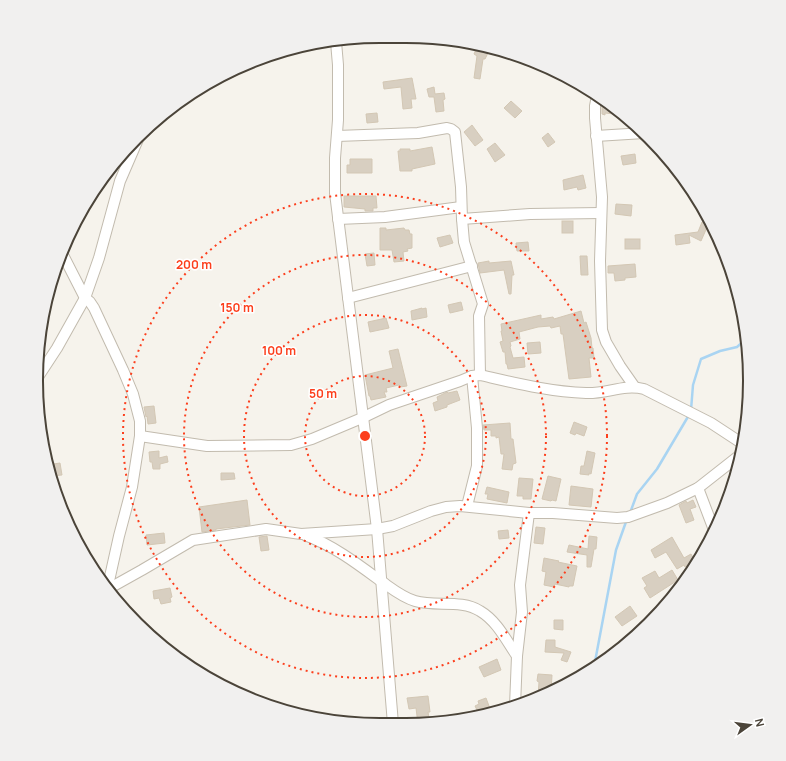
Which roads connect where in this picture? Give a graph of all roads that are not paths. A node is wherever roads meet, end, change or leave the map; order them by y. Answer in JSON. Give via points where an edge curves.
{"nodes":[{"id":1,"x":336,"y":46,"type":"edge"},
{"id":2,"x":595,"y":102,"type":"edge"},
{"id":3,"x":635,"y":134,"type":"edge"},
{"id":4,"x":337,"y":136,"type":"junction"},
{"id":5,"x":596,"y":136,"type":"junction"},
{"id":6,"x":132,"y":152,"type":"edge"},
{"id":7,"x":461,"y":207,"type":"junction"},
{"id":8,"x":601,"y":213,"type":"junction"},
{"id":9,"x":338,"y":219,"type":"junction"},
{"id":10,"x":462,"y":219,"type":"junction"},
{"id":11,"x":66,"y":260,"type":"edge"},
{"id":12,"x":472,"y":266,"type":"junction"},
{"id":13,"x":85,"y":298,"type":"junction"},
{"id":14,"x":348,"y":298,"type":"junction"},
{"id":15,"x":44,"y":369,"type":"edge"},
{"id":16,"x":476,"y":376,"type":"junction"},
{"id":17,"x":634,"y":386,"type":"junction"},
{"id":18,"x":362,"y":418,"type":"junction"},
{"id":19,"x":140,"y":436,"type":"junction"},
{"id":20,"x":730,"y":437,"type":"junction"},
{"id":21,"x":738,"y":441,"type":"edge"},
{"id":22,"x":737,"y":448,"type":"edge"},
{"id":23,"x":733,"y":461,"type":"edge"},
{"id":24,"x":698,"y":488,"type":"junction"},
{"id":25,"x":467,"y":506,"type":"junction"},
{"id":26,"x":529,"y":513,"type":"junction"},
{"id":27,"x":711,"y":523,"type":"edge"},
{"id":28,"x":377,"y":529,"type":"junction"},
{"id":29,"x":301,"y":534,"type":"junction"},
{"id":30,"x":109,"y":581,"type":"edge"},
{"id":31,"x":382,"y":581,"type":"junction"},
{"id":32,"x":113,"y":586,"type":"edge"},
{"id":33,"x":517,"y":656,"type":"junction"},
{"id":34,"x":515,"y":700,"type":"edge"},
{"id":35,"x":392,"y":718,"type":"edge"}],
"edges":[{"from":1,"to":4,"type":"street"},
{"from":2,"to":5,"type":"street"},
{"from":3,"to":5,"type":"street"},
{"from":4,"to":7,"type":"street","via":[[451,129],[455,132]]},
{"from":4,"to":9,"type":"street","via":[[335,193]]},
{"from":5,"to":8,"type":"street","via":[[602,197]]},
{"from":6,"to":13,"type":"street","via":[[120,181]]},
{"from":7,"to":9,"type":"street"},
{"from":7,"to":10,"type":"street"},
{"from":8,"to":10,"type":"street","via":[[530,214]]},
{"from":8,"to":17,"type":"street","via":[[602,330],[606,342]]},
{"from":9,"to":14,"type":"street"},
{"from":10,"to":12,"type":"street","via":[[464,242]]},
{"from":11,"to":13,"type":"street"},
{"from":12,"to":14,"type":"street"},
{"from":12,"to":16,"type":"street","via":[[483,304],[479,316]]},
{"from":13,"to":15,"type":"street"},
{"from":13,"to":19,"type":"street","via":[[94,308],[128,382],[138,409]]},
{"from":14,"to":18,"type":"street"},
{"from":16,"to":17,"type":"street","via":[[584,393]]},
{"from":16,"to":18,"type":"street","via":[[389,405]]},
{"from":16,"to":25,"type":"street","via":[[477,466]]},
{"from":17,"to":20,"type":"street","via":[[691,412]]},
{"from":18,"to":19,"type":"street","via":[[291,445],[207,446]]},
{"from":18,"to":28,"type":"street"},
{"from":19,"to":30,"type":"street","via":[[132,486]]},
{"from":20,"to":21,"type":"street"},
{"from":20,"to":22,"type":"street"},
{"from":23,"to":24,"type":"street"},
{"from":24,"to":26,"type":"street","via":[[628,517]]},
{"from":24,"to":27,"type":"street"},
{"from":25,"to":26,"type":"street"},
{"from":25,"to":28,"type":"street","via":[[430,511],[393,526]]},
{"from":26,"to":33,"type":"street","via":[[520,585],[522,612]]},
{"from":28,"to":29,"type":"street"},
{"from":28,"to":31,"type":"street"},
{"from":29,"to":31,"type":"street","via":[[321,541]]},
{"from":29,"to":32,"type":"street","via":[[266,529],[193,540]]},
{"from":31,"to":33,"type":"street","via":[[405,598],[415,601],[464,605],[479,610],[490,618]]},
{"from":31,"to":35,"type":"street"},
{"from":33,"to":34,"type":"street"}]}
